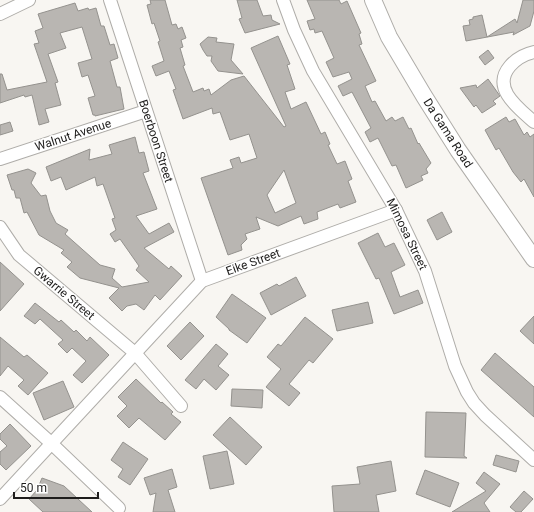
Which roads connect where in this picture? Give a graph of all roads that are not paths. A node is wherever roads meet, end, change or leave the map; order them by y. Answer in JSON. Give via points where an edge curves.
{"nodes":[{"id":1,"x":29,"y":0,"type":"edge"},
{"id":2,"x":110,"y":0,"type":"edge"},
{"id":3,"x":283,"y":0,"type":"edge"},
{"id":4,"x":373,"y":0,"type":"edge"},
{"id":5,"x":0,"y":14,"type":"edge"},
{"id":6,"x":534,"y":52,"type":"edge"},
{"id":7,"x":146,"y":111,"type":"junction"},
{"id":8,"x":534,"y":122,"type":"edge"},
{"id":9,"x":0,"y":159,"type":"edge"},
{"id":10,"x":396,"y":210,"type":"junction"},
{"id":11,"x":0,"y":227,"type":"edge"},
{"id":12,"x":534,"y":259,"type":"edge"},
{"id":13,"x":202,"y":281,"type":"junction"},
{"id":14,"x":135,"y":353,"type":"junction"},
{"id":15,"x":0,"y":397,"type":"edge"},
{"id":16,"x":181,"y":406,"type":"dead end"},
{"id":17,"x":51,"y":443,"type":"junction"},
{"id":18,"x":534,"y":460,"type":"edge"},
{"id":19,"x":0,"y":499,"type":"edge"},
{"id":20,"x":119,"y":508,"type":"dead end"}],
"edges":[{"from":1,"to":5,"type":"street"},
{"from":2,"to":7,"type":"street","name":"Boerboon Street"},
{"from":3,"to":10,"type":"street","name":"Mimosa Street","via":[[313,71]]},
{"from":4,"to":12,"type":"street","name":"Da Gama Road","via":[[389,37],[424,96],[458,150]]},
{"from":6,"to":8,"type":"street","via":[[513,63],[505,72],[503,80],[513,104]]},
{"from":7,"to":9,"type":"street","name":"Walnut Avenue"},
{"from":7,"to":13,"type":"street","name":"Boerboon Street"},
{"from":10,"to":13,"type":"street","name":"Eike Street"},
{"from":10,"to":18,"type":"street","name":"Mimosa Street","via":[[425,271],[455,366],[467,392],[485,415]]},
{"from":11,"to":14,"type":"street","name":"Gwarrie Street","via":[[19,254]]},
{"from":13,"to":14,"type":"street","name":"Eike Street"},
{"from":14,"to":16,"type":"street"},
{"from":14,"to":17,"type":"street","name":"Eike Street"},
{"from":15,"to":17,"type":"street"},
{"from":17,"to":19,"type":"street","name":"Eike Street"},
{"from":17,"to":20,"type":"street"}]}
